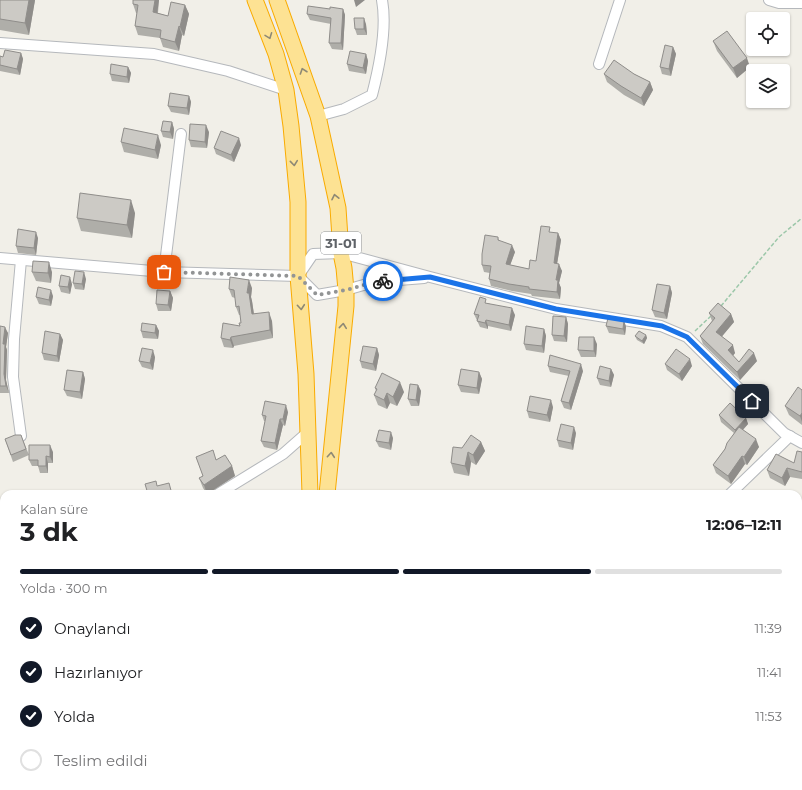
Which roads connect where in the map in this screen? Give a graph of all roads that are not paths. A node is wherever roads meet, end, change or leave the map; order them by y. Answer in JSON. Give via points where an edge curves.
{"nodes":[{"id":1,"x":255,"y":0,"type":"edge"},
{"id":2,"x":277,"y":0,"type":"edge"},
{"id":3,"x":382,"y":0,"type":"edge"},
{"id":4,"x":620,"y":0,"type":"edge"},
{"id":5,"x":769,"y":0,"type":"edge"},
{"id":6,"x":802,"y":3,"type":"edge"},
{"id":7,"x":0,"y":43,"type":"edge"},
{"id":8,"x":599,"y":64,"type":"dead end"},
{"id":9,"x":286,"y":90,"type":"junction"},
{"id":10,"x":318,"y":116,"type":"junction"},
{"id":11,"x":181,"y":134,"type":"dead end"},
{"id":12,"x":342,"y":253,"type":"junction"},
{"id":13,"x":0,"y":258,"type":"edge"},
{"id":14,"x":21,"y":260,"type":"junction"},
{"id":15,"x":164,"y":272,"type":"junction"},
{"id":16,"x":298,"y":276,"type":"junction"},
{"id":17,"x":430,"y":277,"type":"junction"},
{"id":18,"x":346,"y":290,"type":"junction"},
{"id":19,"x":308,"y":432,"type":"junction"},
{"id":20,"x":21,"y":436,"type":"edge"},
{"id":21,"x":790,"y":436,"type":"junction"},
{"id":22,"x":802,"y":442,"type":"edge"},
{"id":23,"x":224,"y":490,"type":"edge"},
{"id":24,"x":310,"y":490,"type":"edge"},
{"id":25,"x":327,"y":490,"type":"edge"},
{"id":26,"x":734,"y":490,"type":"edge"}],
"edges":[{"from":1,"to":9,"type":"highway","one_way":true,"via":[[276,54]]},
{"from":10,"to":2,"type":"highway","number":"31-01","one_way":true},
{"from":3,"to":10,"type":"street","via":[[384,12],[378,72],[372,95],[344,109]]},
{"from":4,"to":8,"type":"street"},
{"from":5,"to":6,"type":"street","via":[[779,3]]},
{"from":7,"to":9,"type":"street","via":[[154,54],[228,71]]},
{"from":9,"to":16,"type":"highway","one_way":true,"via":[[298,202]]},
{"from":12,"to":10,"type":"highway","number":"31-01","one_way":true,"via":[[338,208]]},
{"from":11,"to":15,"type":"street"},
{"from":12,"to":16,"type":"street","via":[[313,254]]},
{"from":12,"to":17,"type":"street"},
{"from":12,"to":18,"type":"highway","number":"31-01"},
{"from":13,"to":14,"type":"street"},
{"from":14,"to":15,"type":"street"},
{"from":14,"to":20,"type":"street","via":[[13,378]]},
{"from":15,"to":16,"type":"street"},
{"from":16,"to":18,"type":"street","via":[[317,295]]},
{"from":16,"to":19,"type":"highway","one_way":true},
{"from":17,"to":18,"type":"street","via":[[374,282]]},
{"from":17,"to":21,"type":"street","via":[[556,309],[662,326],[687,337]]},
{"from":25,"to":18,"type":"highway","number":"31-01","one_way":true},
{"from":19,"to":23,"type":"street","via":[[283,454]]},
{"from":19,"to":24,"type":"highway"},
{"from":21,"to":22,"type":"street"},
{"from":21,"to":26,"type":"street"}]}
